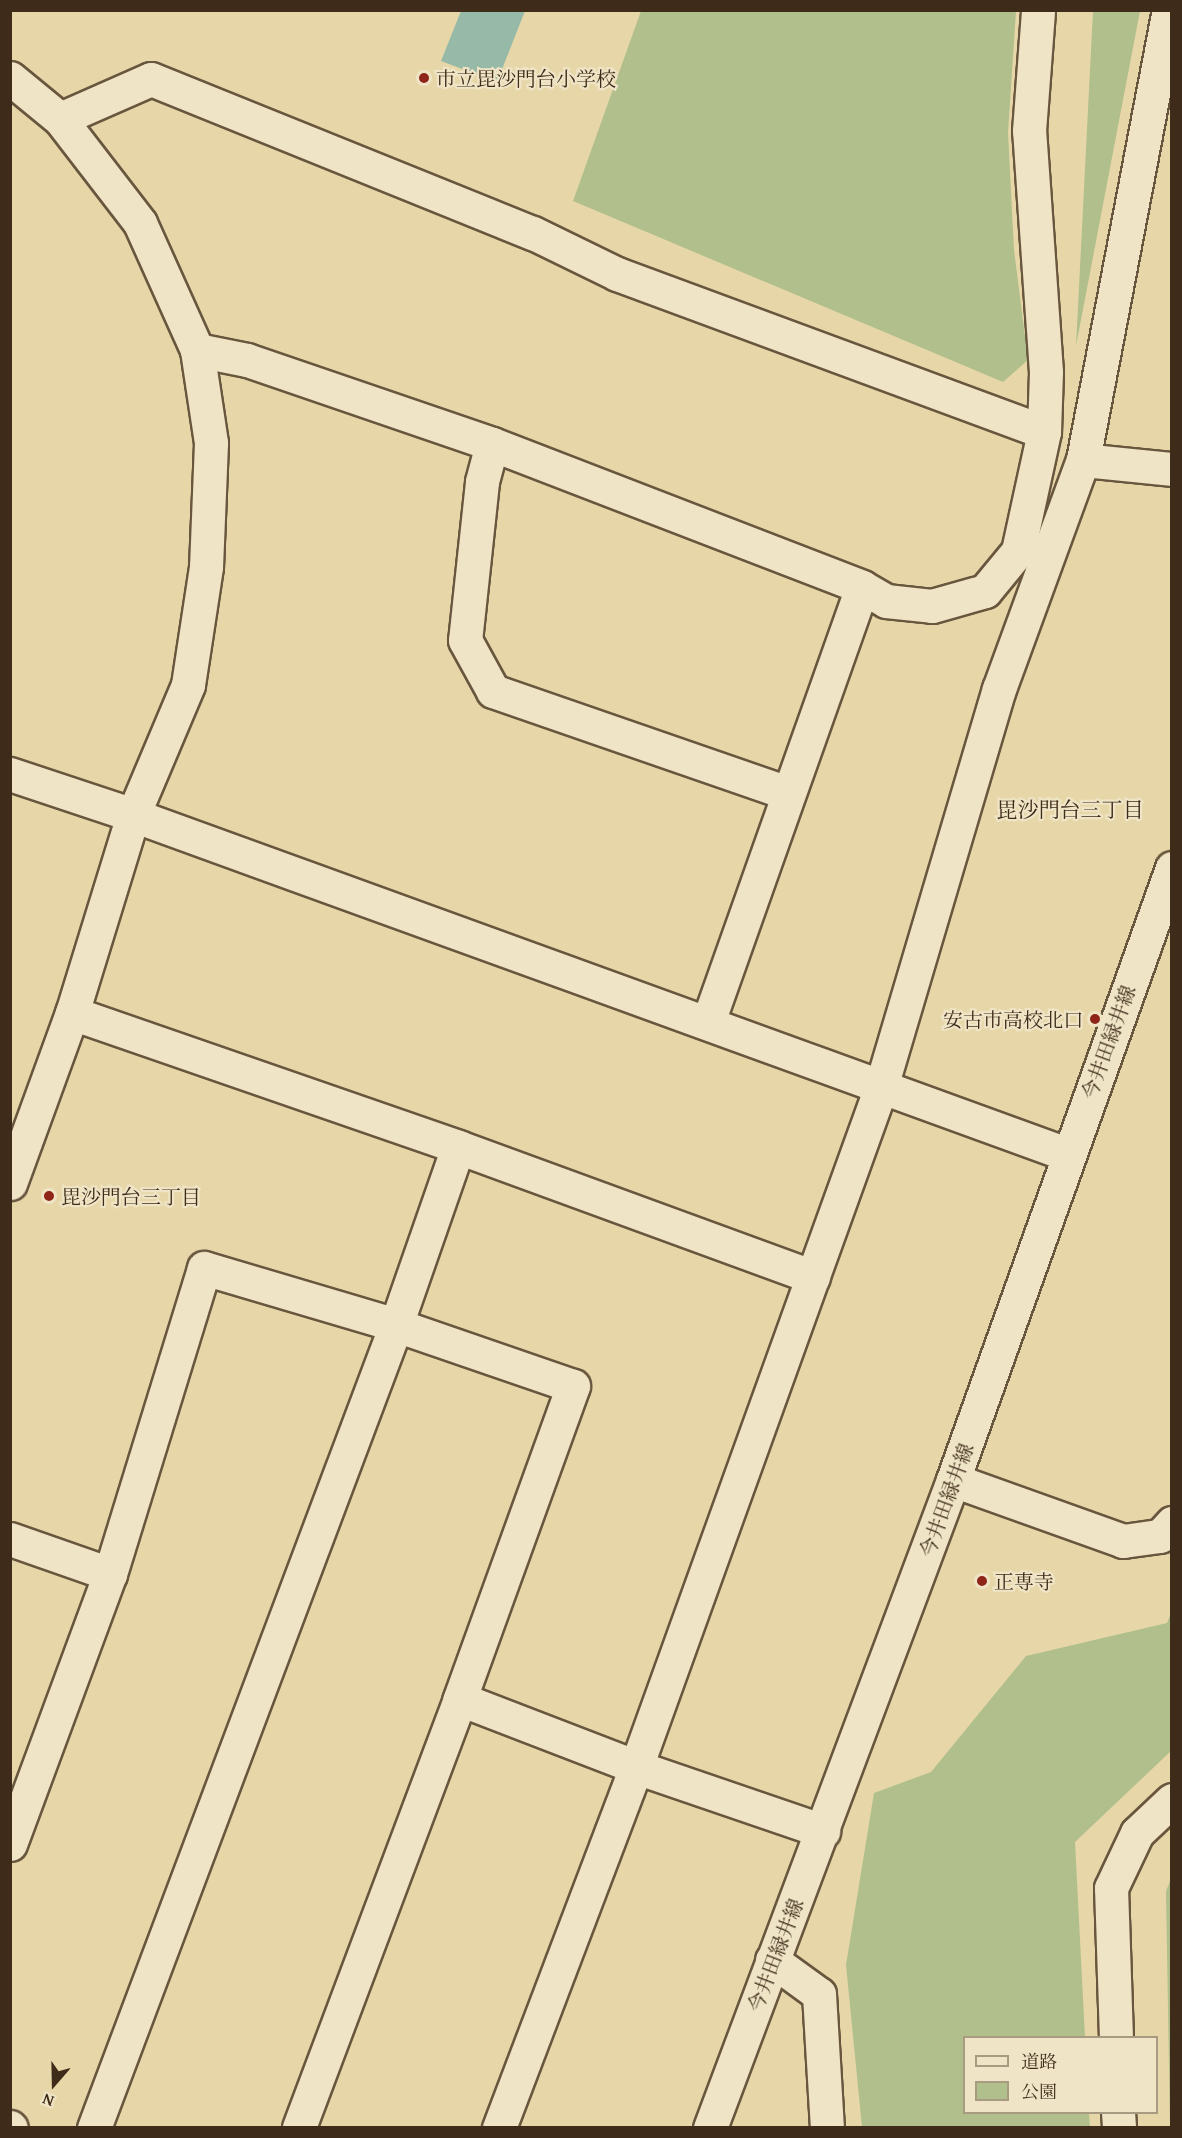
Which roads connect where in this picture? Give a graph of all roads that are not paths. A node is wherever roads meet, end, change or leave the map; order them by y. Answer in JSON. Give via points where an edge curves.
{"nodes":[{"id":1,"x":1038,"y":10,"type":"edge"},
{"id":2,"x":1169,"y":10,"type":"edge"},
{"id":3,"x":10,"y":78,"type":"edge"},
{"id":4,"x":60,"y":119,"type":"junction"},
{"id":5,"x":197,"y":351,"type":"junction"},
{"id":6,"x":1044,"y":432,"type":"junction"},
{"id":7,"x":492,"y":444,"type":"junction"},
{"id":8,"x":1083,"y":460,"type":"junction"},
{"id":9,"x":1172,"y":469,"type":"edge"},
{"id":10,"x":862,"y":587,"type":"junction"},
{"id":11,"x":10,"y":774,"type":"edge"},
{"id":12,"x":787,"y":793,"type":"junction"},
{"id":13,"x":134,"y":815,"type":"junction"},
{"id":14,"x":1172,"y":868,"type":"edge"},
{"id":15,"x":72,"y":1013,"type":"junction"},
{"id":16,"x":708,"y":1022,"type":"junction"},
{"id":17,"x":881,"y":1087,"type":"junction"},
{"id":18,"x":458,"y":1147,"type":"junction"},
{"id":19,"x":1068,"y":1154,"type":"junction"},
{"id":20,"x":10,"y":1183,"type":"edge"},
{"id":21,"x":813,"y":1277,"type":"junction"},
{"id":22,"x":396,"y":1325,"type":"junction"},
{"id":23,"x":953,"y":1480,"type":"junction"},
{"id":24,"x":1172,"y":1523,"type":"edge"},
{"id":25,"x":10,"y":1539,"type":"edge"},
{"id":26,"x":110,"y":1574,"type":"junction"},
{"id":27,"x":460,"y":1699,"type":"junction"},
{"id":28,"x":636,"y":1767,"type":"junction"},
{"id":29,"x":1172,"y":1800,"type":"edge"},
{"id":30,"x":823,"y":1831,"type":"junction"},
{"id":31,"x":10,"y":1844,"type":"edge"},
{"id":32,"x":772,"y":1960,"type":"junction"},
{"id":33,"x":1116,"y":2036,"type":"edge"},
{"id":34,"x":94,"y":2127,"type":"edge"},
{"id":35,"x":299,"y":2127,"type":"edge"},
{"id":36,"x":499,"y":2127,"type":"edge"},
{"id":37,"x":710,"y":2127,"type":"edge"},
{"id":38,"x":827,"y":2127,"type":"edge"}],
"edges":[{"from":1,"to":6,"type":"street","via":[[1029,131],[1046,372]]},
{"from":2,"to":8,"type":"street"},
{"from":3,"to":4,"type":"street"},
{"from":4,"to":5,"type":"street","via":[[140,223]]},
{"from":4,"to":6,"type":"street","via":[[151,79],[533,233],[617,274]]},
{"from":5,"to":7,"type":"street","via":[[247,360]]},
{"from":5,"to":13,"type":"street","via":[[211,443],[206,567],[188,685]]},
{"from":6,"to":10,"type":"street","via":[[1018,551],[986,591],[932,606],[886,601]]},
{"from":7,"to":10,"type":"street"},
{"from":7,"to":12,"type":"street","via":[[482,482],[465,640],[493,691]]},
{"from":8,"to":9,"type":"street"},
{"from":8,"to":17,"type":"street","via":[[999,689]]},
{"from":10,"to":12,"type":"street"},
{"from":11,"to":13,"type":"street"},
{"from":12,"to":16,"type":"street"},
{"from":13,"to":15,"type":"street"},
{"from":13,"to":16,"type":"street"},
{"from":14,"to":19,"type":"street","name":"今井田緑井線"},
{"from":15,"to":18,"type":"street"},
{"from":15,"to":20,"type":"street"},
{"from":16,"to":17,"type":"street"},
{"from":17,"to":19,"type":"street"},
{"from":17,"to":21,"type":"street"},
{"from":18,"to":21,"type":"street"},
{"from":18,"to":22,"type":"street"},
{"from":19,"to":23,"type":"street","name":"今井田緑井線"},
{"from":21,"to":28,"type":"street"},
{"from":22,"to":26,"type":"street","via":[[204,1268]]},
{"from":22,"to":27,"type":"street","via":[[573,1386]]},
{"from":22,"to":34,"type":"street"},
{"from":23,"to":24,"type":"street","via":[[1123,1541],[1160,1536]]},
{"from":23,"to":30,"type":"street","name":"今井田緑井線"},
{"from":25,"to":26,"type":"street"},
{"from":26,"to":31,"type":"street"},
{"from":27,"to":28,"type":"street"},
{"from":27,"to":35,"type":"street"},
{"from":28,"to":30,"type":"street"},
{"from":28,"to":36,"type":"street"},
{"from":29,"to":33,"type":"street","via":[[1137,1833],[1111,1888]]},
{"from":30,"to":32,"type":"street","name":"今井田緑井線"},
{"from":32,"to":37,"type":"street","name":"今井田緑井線"},
{"from":32,"to":38,"type":"street","via":[[819,1994]]}]}
